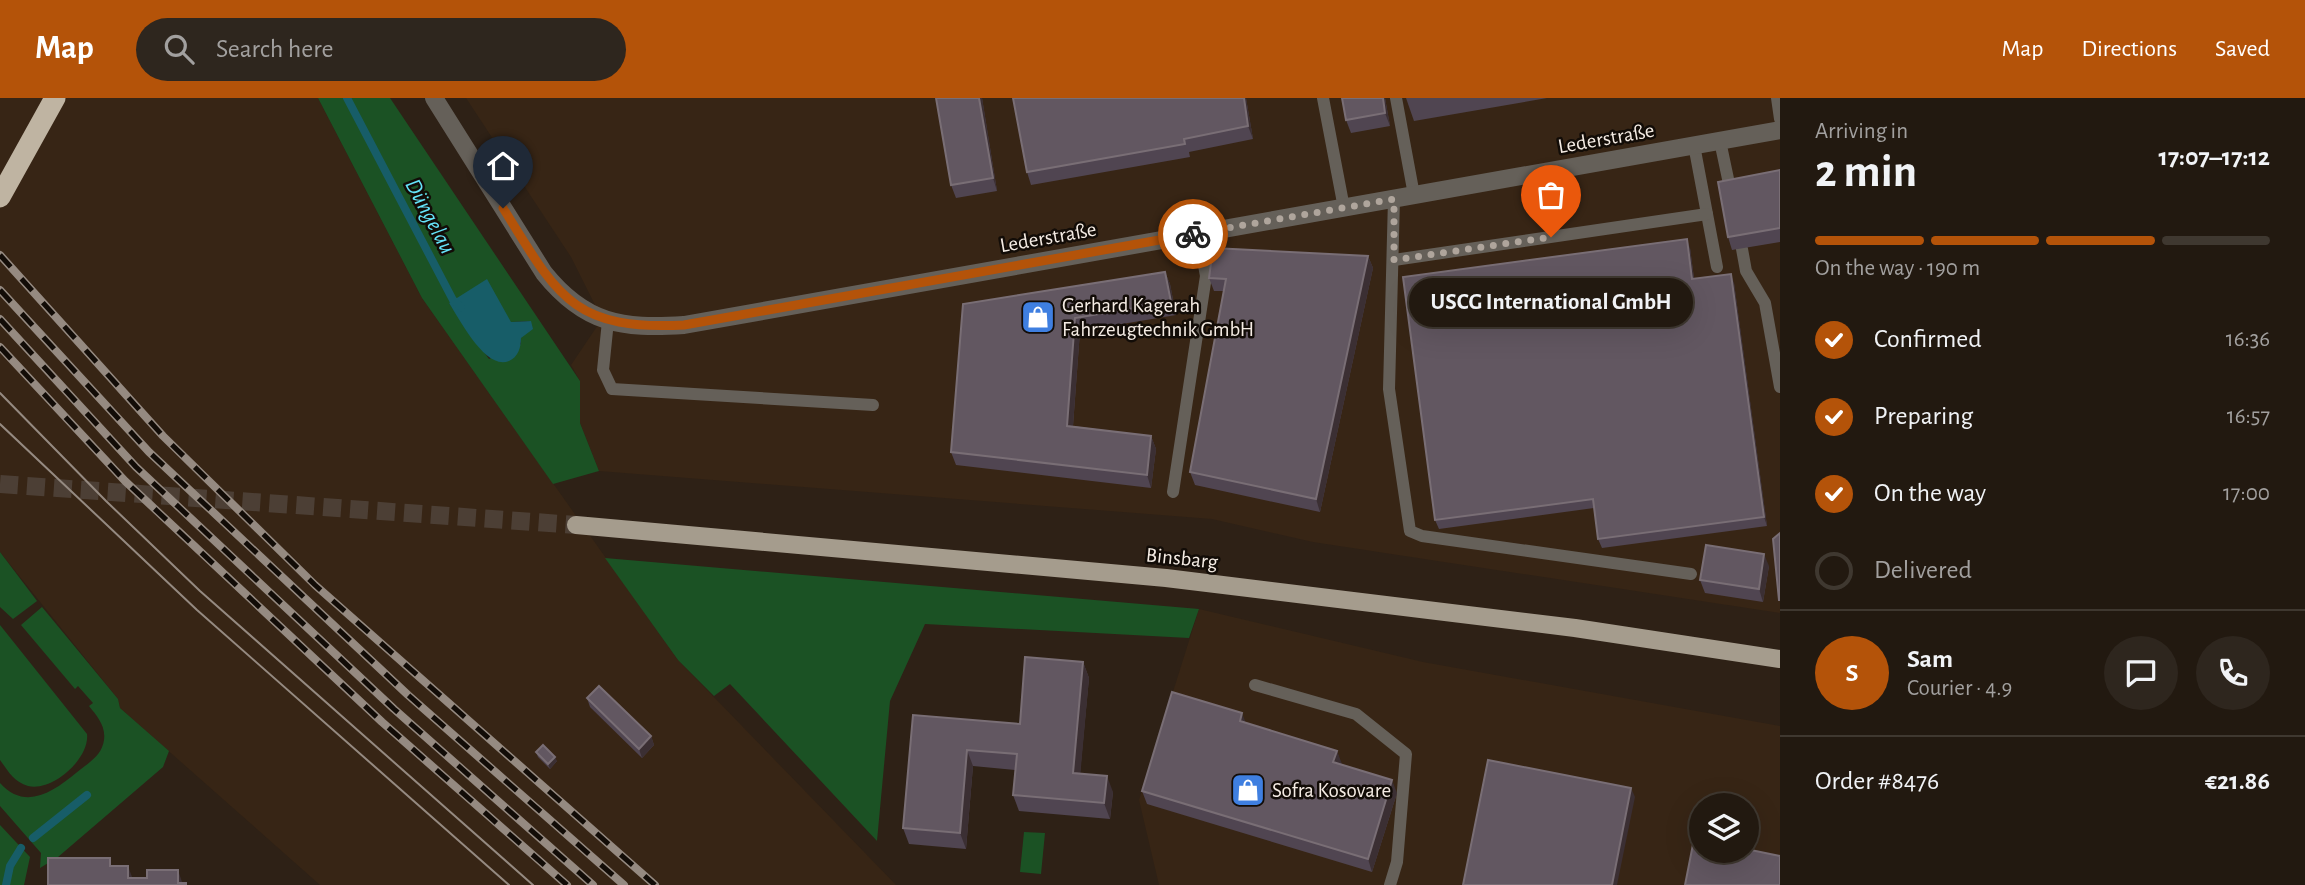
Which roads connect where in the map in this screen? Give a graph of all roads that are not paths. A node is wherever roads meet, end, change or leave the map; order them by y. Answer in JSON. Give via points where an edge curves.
{"nodes":[{"id":1,"x":55,"y":98,"type":"edge"},
{"id":2,"x":434,"y":98,"type":"edge"},
{"id":3,"x":1324,"y":98,"type":"edge"},
{"id":4,"x":1396,"y":98,"type":"edge"},
{"id":5,"x":1776,"y":98,"type":"edge"},
{"id":6,"x":1780,"y":119,"type":"edge"},
{"id":7,"x":1780,"y":130,"type":"edge"},
{"id":8,"x":1720,"y":141,"type":"junction"},
{"id":9,"x":1695,"y":145,"type":"junction"},
{"id":10,"x":1731,"y":193,"type":"edge"},
{"id":11,"x":1413,"y":195,"type":"junction"},
{"id":12,"x":0,"y":197,"type":"edge"},
{"id":13,"x":1394,"y":199,"type":"junction"},
{"id":14,"x":1343,"y":208,"type":"junction"},
{"id":15,"x":1707,"y":214,"type":"junction"},
{"id":16,"x":1198,"y":234,"type":"junction"},
{"id":17,"x":1742,"y":249,"type":"edge"},
{"id":18,"x":1394,"y":260,"type":"junction"},
{"id":19,"x":1717,"y":267,"type":"dead end"},
{"id":20,"x":608,"y":321,"type":"junction"},
{"id":21,"x":1780,"y":387,"type":"edge"},
{"id":22,"x":873,"y":405,"type":"dead end"},
{"id":23,"x":1173,"y":492,"type":"dead end"},
{"id":24,"x":576,"y":526,"type":"tunnel mouth"},
{"id":25,"x":1691,"y":574,"type":"dead end"},
{"id":26,"x":1780,"y":659,"type":"edge"},
{"id":27,"x":1255,"y":685,"type":"dead end"},
{"id":28,"x":1390,"y":885,"type":"edge"}],
"edges":[{"from":1,"to":12,"type":"highway"},
{"from":2,"to":20,"type":"street","name":"Lederstraße","via":[[544,273],[575,305]]},
{"from":3,"to":14,"type":"lane"},
{"from":4,"to":11,"type":"lane"},
{"from":5,"to":6,"type":"lane"},
{"from":7,"to":8,"type":"street","name":"Lederstraße"},
{"from":8,"to":9,"type":"street","name":"Lederstraße"},
{"from":8,"to":10,"type":"lane"},
{"from":9,"to":11,"type":"street","name":"Lederstraße"},
{"from":9,"to":15,"type":"lane"},
{"from":11,"to":13,"type":"street","name":"Lederstraße"},
{"from":13,"to":14,"type":"street","name":"Lederstraße"},
{"from":13,"to":18,"type":"lane"},
{"from":14,"to":16,"type":"street","name":"Lederstraße"},
{"from":15,"to":18,"type":"lane"},
{"from":15,"to":19,"type":"lane"},
{"from":16,"to":20,"type":"street","name":"Lederstraße","via":[[684,325],[629,326]]},
{"from":16,"to":23,"type":"lane","via":[[1206,276]]},
{"from":17,"to":21,"type":"lane","via":[[1746,271],[1765,303]]},
{"from":18,"to":25,"type":"lane","via":[[1389,389],[1410,531]]},
{"from":20,"to":22,"type":"lane","via":[[603,370],[612,389]]},
{"from":24,"to":26,"type":"main road","name":"Binsbarg","via":[[1166,578],[1575,628]]},
{"from":27,"to":28,"type":"lane","via":[[1356,714],[1406,754],[1397,862]]}]}
